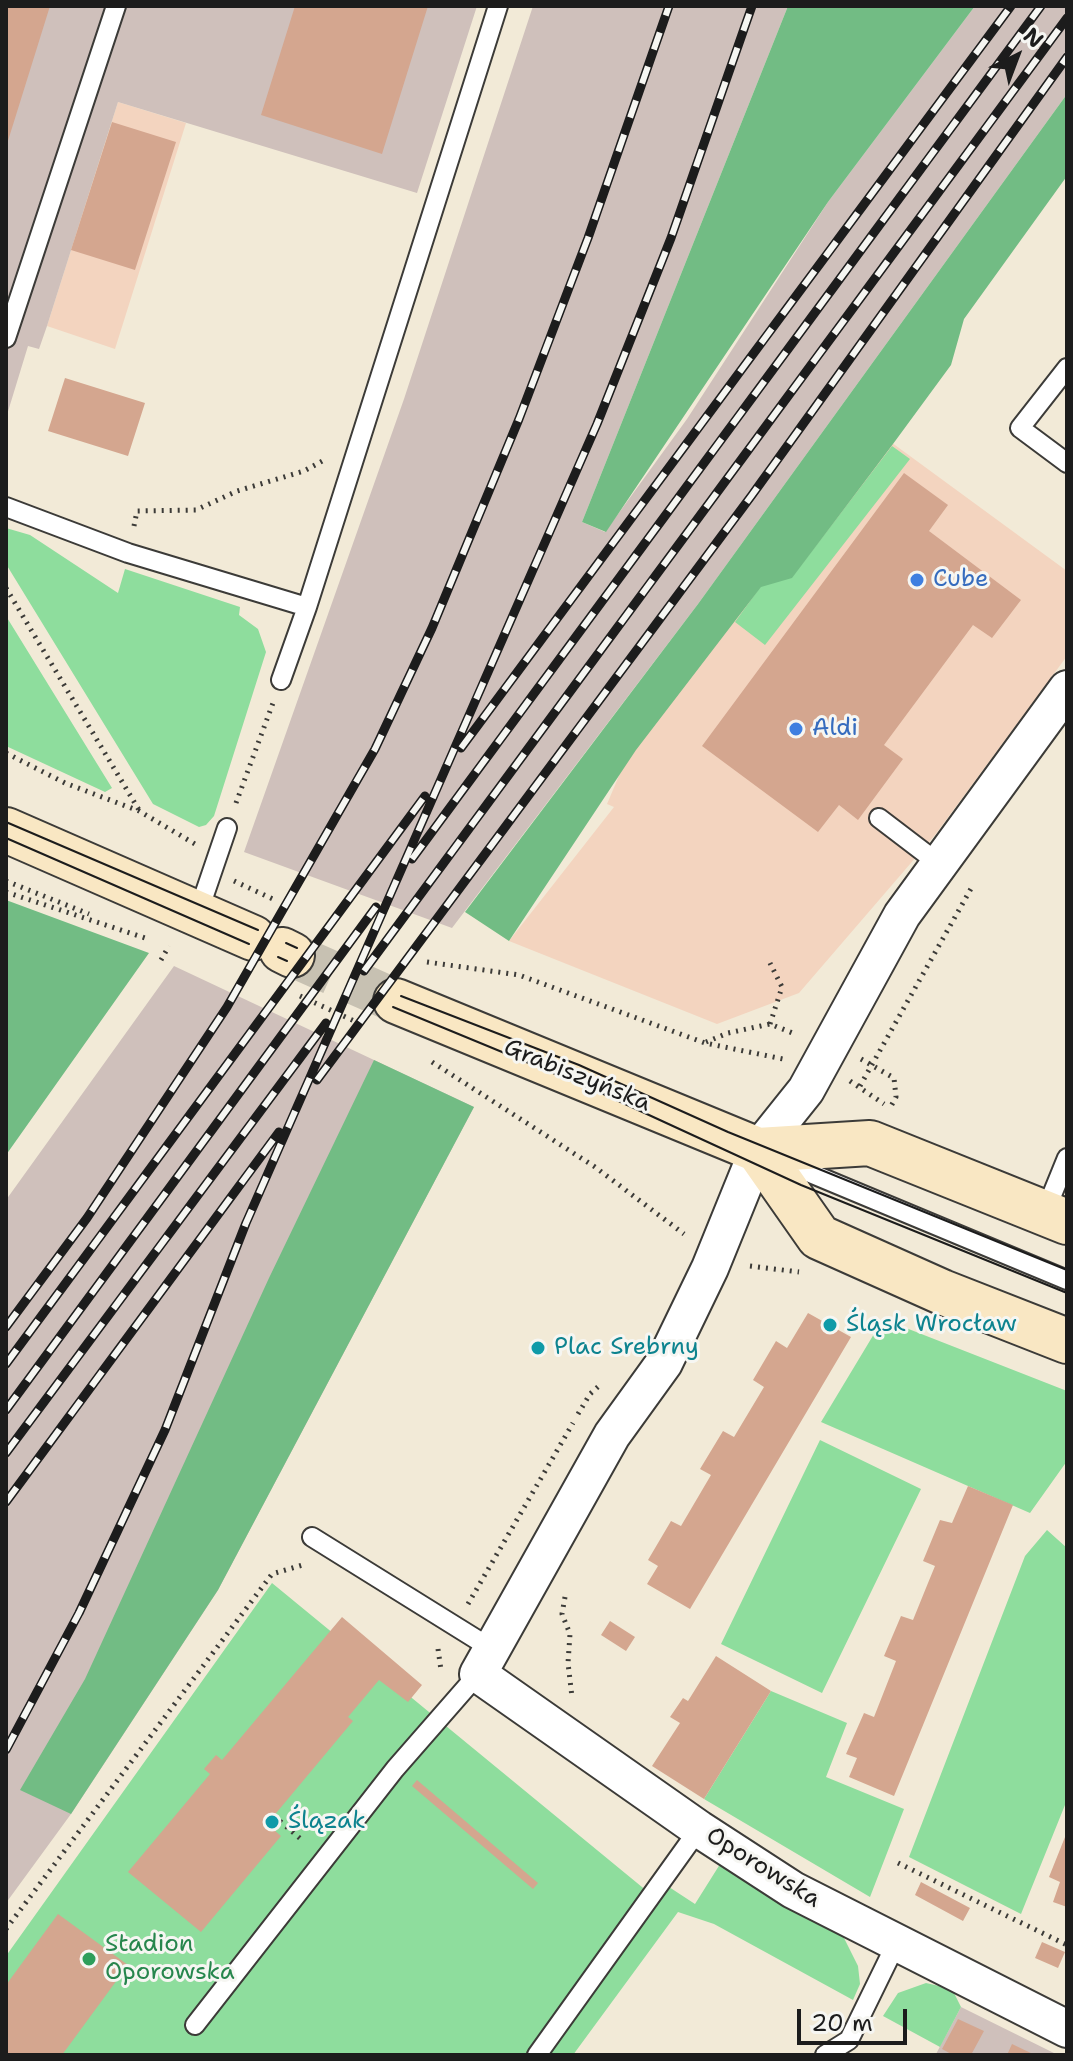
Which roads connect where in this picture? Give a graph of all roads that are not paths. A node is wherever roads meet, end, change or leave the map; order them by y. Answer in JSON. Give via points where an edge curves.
{"nodes":[{"id":1,"x":116,"y":6,"type":"edge"},
{"id":2,"x":498,"y":6,"type":"edge"},
{"id":3,"x":6,"y":338,"type":"edge"},
{"id":4,"x":1067,"y":368,"type":"edge"},
{"id":5,"x":1067,"y":463,"type":"edge"},
{"id":6,"x":6,"y":507,"type":"edge"},
{"id":7,"x":307,"y":607,"type":"junction"},
{"id":8,"x":281,"y":680,"type":"road end"},
{"id":9,"x":1067,"y":689,"type":"edge"},
{"id":10,"x":879,"y":818,"type":"dead end"},
{"id":11,"x":227,"y":828,"type":"road end"},
{"id":12,"x":6,"y":830,"type":"edge"},
{"id":13,"x":938,"y":863,"type":"junction"},
{"id":14,"x":198,"y":913,"type":"junction"},
{"id":15,"x":276,"y":948,"type":"tunnel mouth"},
{"id":16,"x":396,"y":1001,"type":"tunnel mouth"},
{"id":17,"x":758,"y":1150,"type":"junction"},
{"id":18,"x":1067,"y":1158,"type":"edge"},
{"id":19,"x":1056,"y":1217,"type":"edge"},
{"id":20,"x":1067,"y":1280,"type":"edge"},
{"id":21,"x":1067,"y":1341,"type":"edge"},
{"id":22,"x":312,"y":1537,"type":"dead end"},
{"id":23,"x":485,"y":1661,"type":"junction"},
{"id":24,"x":699,"y":1829,"type":"junction"},
{"id":25,"x":896,"y":1944,"type":"junction"},
{"id":26,"x":195,"y":2025,"type":"dead end"},
{"id":27,"x":1067,"y":2029,"type":"edge"},
{"id":28,"x":537,"y":2055,"type":"edge"},
{"id":29,"x":825,"y":2055,"type":"edge"}],
"edges":[{"from":1,"to":3,"type":"lane"},
{"from":2,"to":7,"type":"lane"},
{"from":4,"to":5,"type":"lane","via":[[1020,428]]},
{"from":6,"to":7,"type":"lane","via":[[128,553]]},
{"from":7,"to":8,"type":"lane"},
{"from":9,"to":13,"type":"street"},
{"from":10,"to":13,"type":"lane"},
{"from":11,"to":14,"type":"lane","via":[[211,858]]},
{"from":12,"to":14,"type":"main road"},
{"from":13,"to":17,"type":"street","via":[[902,915],[806,1090]]},
{"from":14,"to":15,"type":"main road"},
{"from":16,"to":17,"type":"main road","name":"Grabiszyńska"},
{"from":17,"to":19,"type":"main road","name":"Grabiszyńska","via":[[870,1143]]},
{"from":17,"to":20,"type":"lane"},
{"from":17,"to":21,"type":"main road","via":[[819,1237]]},
{"from":17,"to":23,"type":"street","via":[[661,1369],[612,1435]]},
{"from":18,"to":19,"type":"lane"},
{"from":22,"to":23,"type":"lane"},
{"from":23,"to":24,"type":"street","name":"Oporowska"},
{"from":23,"to":26,"type":"lane"},
{"from":24,"to":25,"type":"street","name":"Oporowska","via":[[793,1890]]},
{"from":24,"to":28,"type":"lane"},
{"from":25,"to":27,"type":"street","name":"Oporowska"},
{"from":25,"to":29,"type":"lane","via":[[849,2040]]}]}
